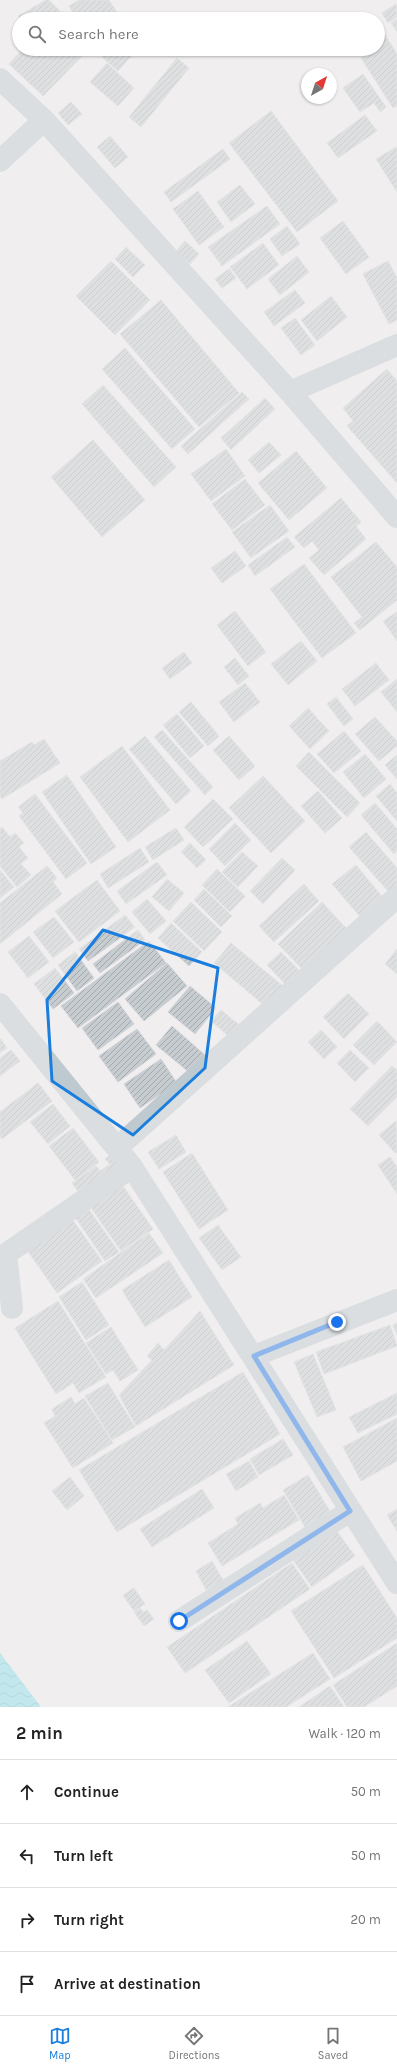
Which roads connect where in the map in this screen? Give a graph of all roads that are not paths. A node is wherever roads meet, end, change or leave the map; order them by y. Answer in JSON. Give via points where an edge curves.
{"nodes":[{"id":1,"x":0,"y":79,"type":"edge"},
{"id":2,"x":44,"y":120,"type":"junction"},
{"id":3,"x":0,"y":161,"type":"edge"},
{"id":4,"x":397,"y":345,"type":"edge"},
{"id":5,"x":290,"y":392,"type":"junction"},
{"id":6,"x":397,"y":517,"type":"edge"},
{"id":7,"x":397,"y":897,"type":"edge"},
{"id":8,"x":0,"y":1004,"type":"edge"},
{"id":9,"x":117,"y":1148,"type":"junction"},
{"id":10,"x":132,"y":1167,"type":"junction"},
{"id":11,"x":397,"y":1300,"type":"edge"},
{"id":12,"x":12,"y":1308,"type":"dead end"},
{"id":13,"x":254,"y":1356,"type":"junction"},
{"id":14,"x":350,"y":1511,"type":"junction"},
{"id":15,"x":397,"y":1583,"type":"edge"},
{"id":16,"x":179,"y":1621,"type":"dead end"}],
"edges":[{"from":1,"to":2,"type":"street"},
{"from":2,"to":3,"type":"street"},
{"from":2,"to":5,"type":"street"},
{"from":4,"to":5,"type":"street"},
{"from":5,"to":6,"type":"street"},
{"from":7,"to":9,"type":"street"},
{"from":8,"to":9,"type":"street"},
{"from":9,"to":10,"type":"street"},
{"from":10,"to":12,"type":"street","via":[[6,1254]]},
{"from":10,"to":13,"type":"street"},
{"from":11,"to":13,"type":"street"},
{"from":13,"to":14,"type":"street"},
{"from":14,"to":15,"type":"street"},
{"from":14,"to":16,"type":"street"}]}
